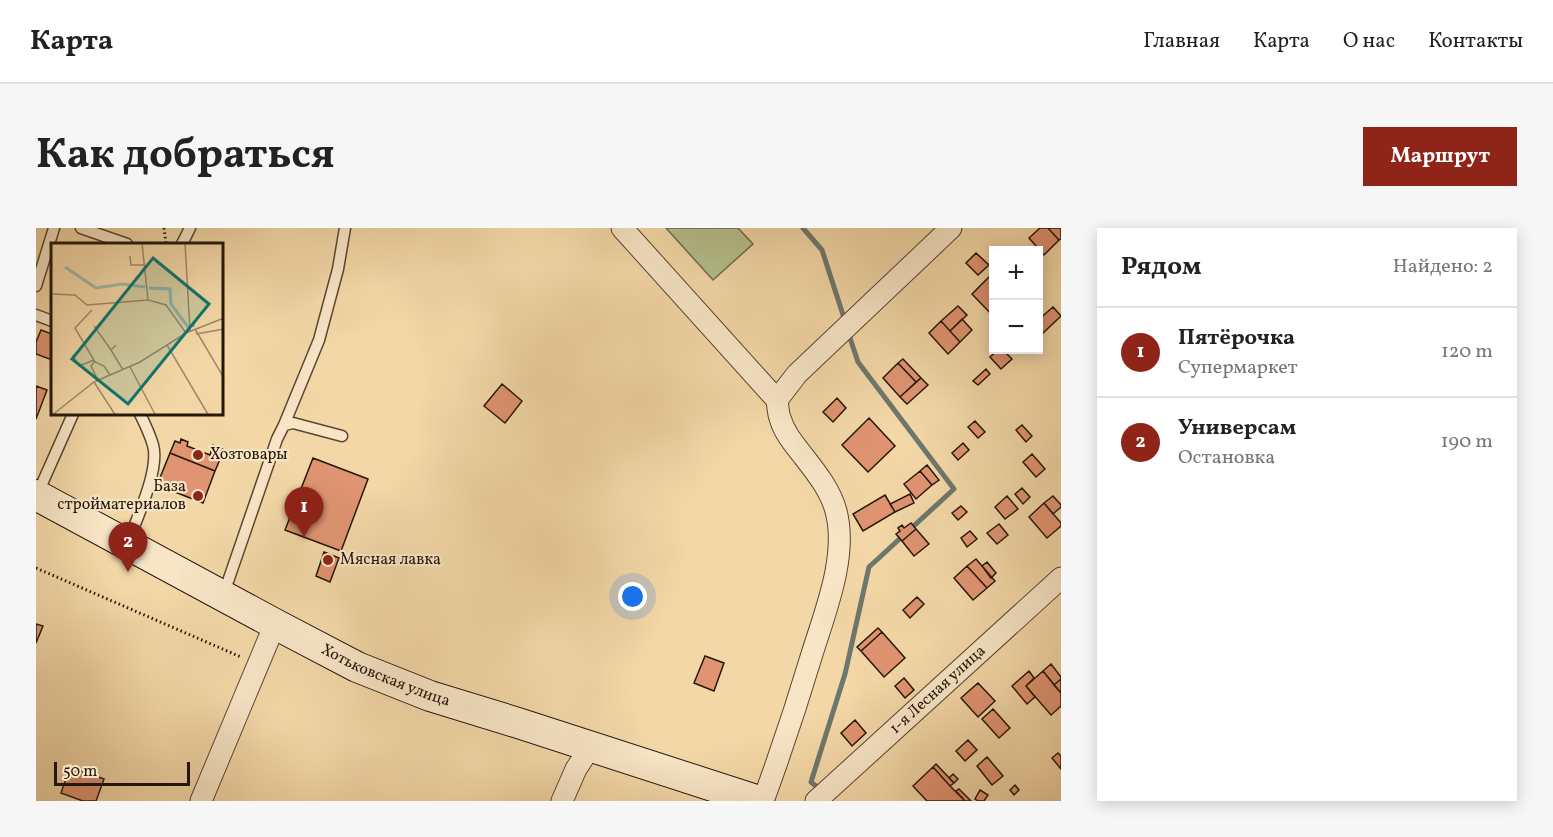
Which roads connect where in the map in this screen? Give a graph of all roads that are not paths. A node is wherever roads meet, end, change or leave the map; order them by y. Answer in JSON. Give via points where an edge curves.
{"nodes":[{"id":1,"x":54,"y":228,"type":"edge"},
{"id":2,"x":81,"y":228,"type":"edge"},
{"id":3,"x":190,"y":228,"type":"edge"},
{"id":4,"x":345,"y":228,"type":"edge"},
{"id":5,"x":622,"y":228,"type":"edge"},
{"id":6,"x":951,"y":228,"type":"edge"},
{"id":7,"x":124,"y":243,"type":"edge"},
{"id":8,"x":182,"y":243,"type":"edge"},
{"id":9,"x":36,"y":286,"type":"edge"},
{"id":10,"x":36,"y":315,"type":"edge"},
{"id":11,"x":51,"y":321,"type":"edge"},
{"id":12,"x":777,"y":400,"type":"junction"},
{"id":13,"x":72,"y":416,"type":"edge"},
{"id":14,"x":142,"y":416,"type":"edge"},
{"id":15,"x":284,"y":425,"type":"junction"},
{"id":16,"x":342,"y":436,"type":"dead end"},
{"id":17,"x":36,"y":495,"type":"edge"},
{"id":18,"x":127,"y":545,"type":"junction"},
{"id":19,"x":1061,"y":578,"type":"edge"},
{"id":20,"x":223,"y":596,"type":"junction"},
{"id":21,"x":275,"y":624,"type":"junction"},
{"id":22,"x":591,"y":746,"type":"junction"},
{"id":23,"x":201,"y":801,"type":"edge"},
{"id":24,"x":562,"y":801,"type":"edge"},
{"id":25,"x":761,"y":801,"type":"edge"},
{"id":26,"x":816,"y":801,"type":"edge"}],
"edges":[{"from":1,"to":9,"type":"lane"},
{"from":2,"to":7,"type":"lane"},
{"from":3,"to":8,"type":"lane"},
{"from":4,"to":15,"type":"lane","via":[[319,339]]},
{"from":5,"to":12,"type":"street"},
{"from":6,"to":12,"type":"street","via":[[797,374]]},
{"from":10,"to":11,"type":"lane"},
{"from":12,"to":25,"type":"street","via":[[780,420],[789,438],[832,497],[839,542],[830,598],[787,736]]},
{"from":13,"to":17,"type":"lane"},
{"from":14,"to":18,"type":"lane","via":[[154,447],[154,465]]},
{"from":15,"to":16,"type":"lane","via":[[293,423]]},
{"from":15,"to":20,"type":"lane"},
{"from":17,"to":18,"type":"main road","name":"Хотьковская улица"},
{"from":18,"to":20,"type":"main road","name":"Хотьковская улица"},
{"from":19,"to":26,"type":"street","name":"1-я Лесная улица"},
{"from":20,"to":21,"type":"main road","name":"Хотьковская улица"},
{"from":21,"to":22,"type":"main road","name":"Хотьковская улица","via":[[357,667],[430,696]]},
{"from":21,"to":23,"type":"street"},
{"from":22,"to":24,"type":"street"},
{"from":22,"to":25,"type":"main road","name":"Хотьковская улица"}]}
